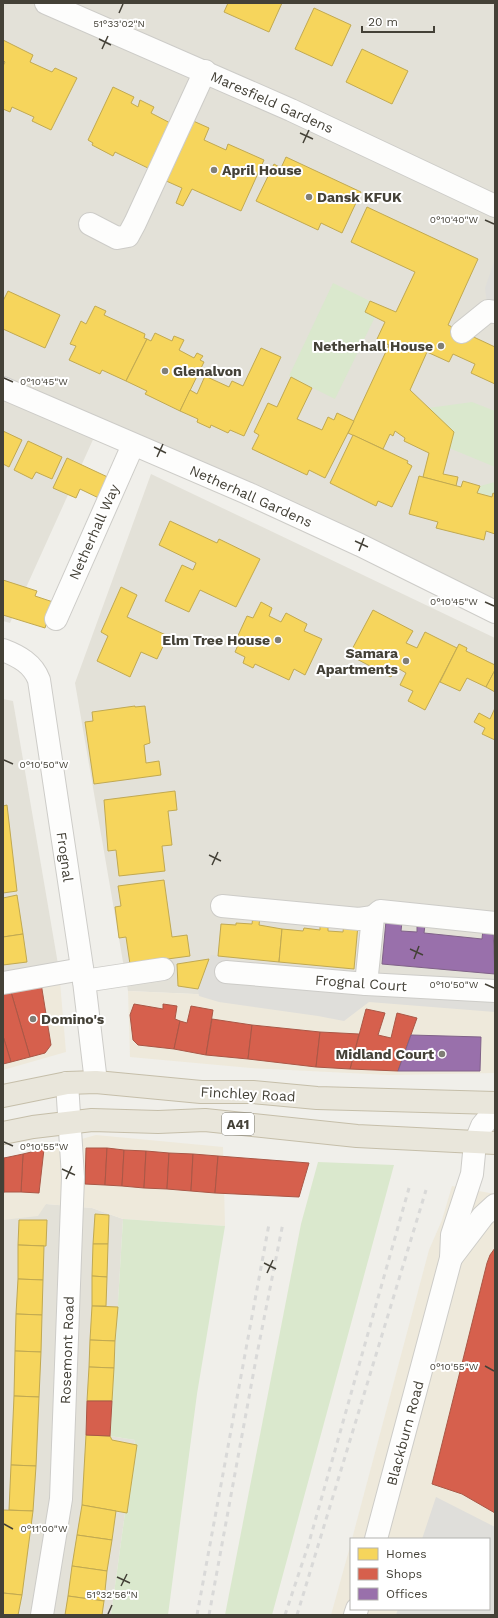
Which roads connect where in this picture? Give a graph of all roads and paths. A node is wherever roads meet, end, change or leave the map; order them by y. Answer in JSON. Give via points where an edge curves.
{"nodes":[{"id":1,"x":46,"y":3,"type":"edge"},
{"id":2,"x":205,"y":71,"type":"junction"},
{"id":3,"x":495,"y":206,"type":"edge"},
{"id":4,"x":90,"y":224,"type":"dead end"},
{"id":5,"x":495,"y":312,"type":"edge"},
{"id":6,"x":462,"y":332,"type":"dead end"},
{"id":7,"x":3,"y":388,"type":"edge"},
{"id":8,"x":133,"y":445,"type":"junction"},
{"id":9,"x":495,"y":612,"type":"edge"},
{"id":10,"x":56,"y":619,"type":"dead end"},
{"id":11,"x":3,"y":650,"type":"edge"},
{"id":12,"x":222,"y":906,"type":"dead end"},
{"id":13,"x":372,"y":917,"type":"junction"},
{"id":14,"x":495,"y":923,"type":"edge"},
{"id":15,"x":163,"y":969,"type":"dead end"},
{"id":16,"x":226,"y":972,"type":"dead end"},
{"id":17,"x":83,"y":975,"type":"junction"},
{"id":18,"x":3,"y":983,"type":"edge"},
{"id":19,"x":366,"y":984,"type":"junction"},
{"id":20,"x":495,"y":991,"type":"edge"},
{"id":21,"x":96,"y":1082,"type":"junction"},
{"id":22,"x":67,"y":1083,"type":"junction"},
{"id":23,"x":3,"y":1096,"type":"edge"},
{"id":24,"x":495,"y":1103,"type":"edge"},
{"id":25,"x":495,"y":1110,"type":"edge"},
{"id":26,"x":69,"y":1122,"type":"junction"},
{"id":27,"x":3,"y":1134,"type":"edge"},
{"id":28,"x":485,"y":1143,"type":"edge"},
{"id":29,"x":495,"y":1194,"type":"edge"},
{"id":30,"x":489,"y":1210,"type":"edge"},
{"id":31,"x":451,"y":1258,"type":"junction"},
{"id":32,"x":376,"y":1538,"type":"edge"},
{"id":33,"x":42,"y":1615,"type":"edge"}],
"edges":[{"from":1,"to":2,"type":"street","name":"Maresfield Gardens"},
{"from":2,"to":3,"type":"street","name":"Maresfield Gardens"},
{"from":2,"to":4,"type":"street","via":[[128,236],[117,238]]},
{"from":5,"to":6,"type":"street","via":[[488,311]]},
{"from":7,"to":8,"type":"street","name":"Netherhall Gardens"},
{"from":8,"to":9,"type":"street","name":"Netherhall Gardens","via":[[346,538]]},
{"from":8,"to":10,"type":"street","name":"Netherhall Way"},
{"from":11,"to":17,"type":"street","name":"Frognal","via":[[30,665],[39,680]]},
{"from":12,"to":13,"type":"street","via":[[359,919]]},
{"from":13,"to":14,"type":"street","via":[[380,912]]},
{"from":13,"to":19,"type":"street"},
{"from":15,"to":17,"type":"street"},
{"from":16,"to":19,"type":"street","name":"Frognal Court"},
{"from":17,"to":18,"type":"street"},
{"from":17,"to":21,"type":"street","name":"Frognal"},
{"from":19,"to":20,"type":"street","name":"Frognal Court"},
{"from":21,"to":22,"type":"highway","name":"Finchley Road","number":"A41"},
{"from":21,"to":24,"type":"highway","name":"Finchley Road","number":"A41","via":[[201,1092]]},
{"from":22,"to":23,"type":"highway","name":"Finchley Road","number":"A41"},
{"from":22,"to":26,"type":"street","name":"Rosemont Road"},
{"from":25,"to":28,"type":"street","name":"Blackburn Road","via":[[482,1126]]},
{"from":26,"to":27,"type":"highway","name":"Finchley Road","number":"A41"},
{"from":26,"to":28,"type":"highway","name":"Finchley Road","number":"A41","via":[[205,1120],[357,1136]]},
{"from":26,"to":33,"type":"street","name":"Rosemont Road","via":[[73,1177],[61,1499]]},
{"from":28,"to":31,"type":"street","name":"Blackburn Road","via":[[452,1235]]},
{"from":29,"to":30,"type":"street","name":"Blackburn Road"},
{"from":30,"to":31,"type":"street","name":"Blackburn Road"},
{"from":31,"to":32,"type":"street","name":"Blackburn Road"}]}
